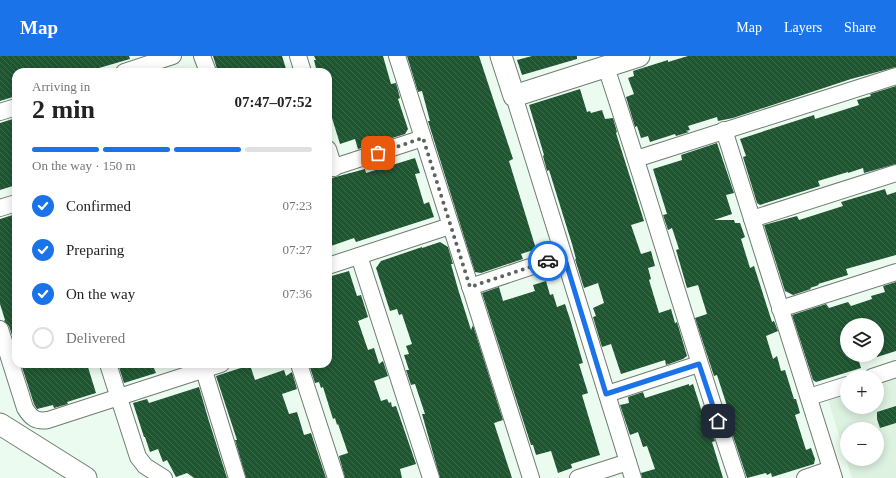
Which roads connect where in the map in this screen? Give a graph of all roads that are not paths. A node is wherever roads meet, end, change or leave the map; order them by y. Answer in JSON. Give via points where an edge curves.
{"nodes":[{"id":1,"x":173,"y":56,"type":"edge"},
{"id":2,"x":202,"y":56,"type":"edge"},
{"id":3,"x":298,"y":56,"type":"edge"},
{"id":4,"x":397,"y":56,"type":"edge"},
{"id":5,"x":501,"y":56,"type":"edge"},
{"id":6,"x":639,"y":56,"type":"edge"},
{"id":7,"x":606,"y":66,"type":"junction"},
{"id":8,"x":136,"y":68,"type":"edge"},
{"id":9,"x":206,"y":68,"type":"edge"},
{"id":10,"x":302,"y":68,"type":"edge"},
{"id":11,"x":896,"y":76,"type":"edge"},
{"id":12,"x":514,"y":96,"type":"junction"},
{"id":13,"x":12,"y":108,"type":"edge"},
{"id":14,"x":0,"y":112,"type":"edge"},
{"id":15,"x":724,"y":130,"type":"junction"},
{"id":16,"x":423,"y":138,"type":"junction"},
{"id":17,"x":636,"y":159,"type":"junction"},
{"id":18,"x":332,"y":168,"type":"edge"},
{"id":19,"x":896,"y":173,"type":"edge"},
{"id":20,"x":12,"y":204,"type":"edge"},
{"id":21,"x":0,"y":208,"type":"edge"},
{"id":22,"x":752,"y":219,"type":"junction"},
{"id":23,"x":450,"y":226,"type":"junction"},
{"id":24,"x":359,"y":256,"type":"junction"},
{"id":25,"x":564,"y":256,"type":"junction"},
{"id":26,"x":332,"y":265,"type":"edge"},
{"id":27,"x":896,"y":272,"type":"edge"},
{"id":28,"x":470,"y":287,"type":"junction"},
{"id":29,"x":780,"y":309,"type":"junction"},
{"id":30,"x":0,"y":329,"type":"edge"},
{"id":31,"x":699,"y":364,"type":"junction"},
{"id":32,"x":12,"y":367,"type":"edge"},
{"id":33,"x":12,"y":368,"type":"edge"},
{"id":34,"x":109,"y":368,"type":"edge"},
{"id":35,"x":200,"y":368,"type":"edge"},
{"id":36,"x":203,"y":368,"type":"edge"},
{"id":37,"x":300,"y":368,"type":"edge"},
{"id":38,"x":896,"y":369,"type":"edge"},
{"id":39,"x":884,"y":373,"type":"edge"},
{"id":40,"x":840,"y":387,"type":"edge"},
{"id":41,"x":606,"y":394,"type":"junction"},
{"id":42,"x":808,"y":397,"type":"junction"},
{"id":43,"x":118,"y":398,"type":"junction"},
{"id":44,"x":0,"y":424,"type":"edge"},
{"id":45,"x":628,"y":462,"type":"junction"},
{"id":46,"x":832,"y":474,"type":"edge"},
{"id":47,"x":86,"y":478,"type":"edge"},
{"id":48,"x":164,"y":478,"type":"edge"},
{"id":49,"x":237,"y":478,"type":"edge"},
{"id":50,"x":336,"y":478,"type":"edge"},
{"id":51,"x":431,"y":478,"type":"edge"},
{"id":52,"x":531,"y":478,"type":"edge"},
{"id":53,"x":578,"y":478,"type":"edge"},
{"id":54,"x":633,"y":478,"type":"edge"},
{"id":55,"x":737,"y":478,"type":"edge"},
{"id":56,"x":805,"y":478,"type":"edge"}],
"edges":[{"from":1,"to":8,"type":"street"},
{"from":2,"to":9,"type":"street"},
{"from":3,"to":10,"type":"street"},
{"from":4,"to":16,"type":"street"},
{"from":5,"to":12,"type":"street"},
{"from":6,"to":7,"type":"street"},
{"from":7,"to":12,"type":"street"},
{"from":7,"to":17,"type":"street"},
{"from":11,"to":15,"type":"street"},
{"from":12,"to":25,"type":"street"},
{"from":13,"to":14,"type":"street"},
{"from":15,"to":17,"type":"street"},
{"from":15,"to":22,"type":"street"},
{"from":16,"to":18,"type":"street"},
{"from":16,"to":23,"type":"street"},
{"from":17,"to":31,"type":"street"},
{"from":19,"to":22,"type":"street"},
{"from":20,"to":21,"type":"street"},
{"from":22,"to":29,"type":"street"},
{"from":23,"to":24,"type":"street"},
{"from":23,"to":28,"type":"street"},
{"from":24,"to":26,"type":"street"},
{"from":24,"to":51,"type":"street"},
{"from":25,"to":28,"type":"street"},
{"from":25,"to":41,"type":"street"},
{"from":27,"to":29,"type":"street"},
{"from":28,"to":52,"type":"street"},
{"from":29,"to":42,"type":"street"},
{"from":30,"to":32,"type":"street"},
{"from":31,"to":41,"type":"street"},
{"from":31,"to":55,"type":"street"},
{"from":33,"to":43,"type":"street","via":[[25,408],[31,417],[41,421]]},
{"from":34,"to":43,"type":"street"},
{"from":35,"to":43,"type":"street"},
{"from":36,"to":49,"type":"street"},
{"from":37,"to":50,"type":"street"},
{"from":38,"to":39,"type":"street"},
{"from":40,"to":42,"type":"street"},
{"from":41,"to":45,"type":"street"},
{"from":42,"to":46,"type":"street"},
{"from":43,"to":48,"type":"street","via":[[138,458],[145,466]]},
{"from":44,"to":47,"type":"street"},
{"from":45,"to":53,"type":"street"},
{"from":45,"to":54,"type":"street"},
{"from":46,"to":56,"type":"street"}]}
